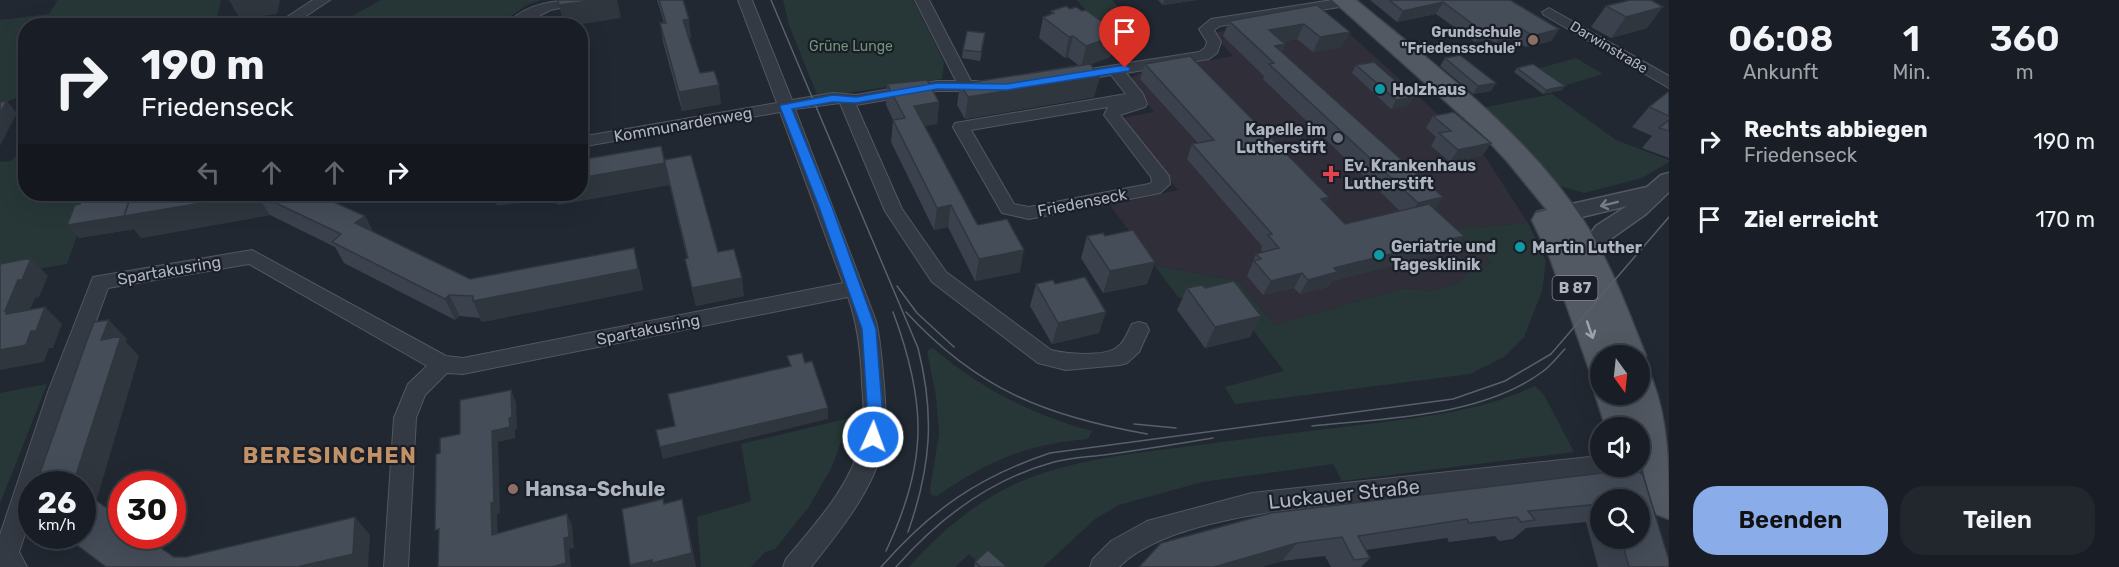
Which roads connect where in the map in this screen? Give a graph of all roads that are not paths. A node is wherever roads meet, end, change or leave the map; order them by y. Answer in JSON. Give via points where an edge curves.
{"nodes":[{"id":1,"x":323,"y":0,"type":"edge"},
{"id":2,"x":582,"y":0,"type":"edge"},
{"id":3,"x":745,"y":0,"type":"edge"},
{"id":4,"x":922,"y":0,"type":"edge"},
{"id":5,"x":1335,"y":2,"type":"edge"},
{"id":6,"x":1549,"y":12,"type":"dead end"},
{"id":7,"x":293,"y":18,"type":"edge"},
{"id":8,"x":520,"y":18,"type":"edge"},
{"id":9,"x":1115,"y":70,"type":"junction"},
{"id":10,"x":1061,"y":79,"type":"edge"},
{"id":11,"x":1669,"y":83,"type":"edge"},
{"id":12,"x":966,"y":86,"type":"junction"},
{"id":13,"x":997,"y":87,"type":"edge"},
{"id":14,"x":1137,"y":97,"type":"junction"},
{"id":15,"x":846,"y":99,"type":"junction"},
{"id":16,"x":785,"y":107,"type":"junction"},
{"id":17,"x":588,"y":141,"type":"edge"},
{"id":18,"x":1661,"y":186,"type":"edge"},
{"id":19,"x":1555,"y":216,"type":"junction"},
{"id":20,"x":1587,"y":255,"type":"junction"},
{"id":21,"x":854,"y":288,"type":"junction"},
{"id":22,"x":1139,"y":330,"type":"dead end"},
{"id":23,"x":1595,"y":345,"type":"edge"},
{"id":24,"x":1626,"y":345,"type":"edge"},
{"id":25,"x":442,"y":364,"type":"junction"},
{"id":26,"x":1643,"y":405,"type":"edge"},
{"id":27,"x":1590,"y":467,"type":"edge"},
{"id":28,"x":1644,"y":477,"type":"edge"},
{"id":29,"x":1664,"y":518,"type":"edge"},
{"id":30,"x":15,"y":567,"type":"edge"},
{"id":31,"x":396,"y":567,"type":"edge"},
{"id":32,"x":795,"y":567,"type":"edge"},
{"id":33,"x":1102,"y":567,"type":"edge"}],
"edges":[{"from":1,"to":7,"type":"street"},
{"from":2,"to":8,"type":"street","via":[[549,5]]},
{"from":3,"to":16,"type":"street"},
{"from":4,"to":12,"type":"street"},
{"from":5,"to":9,"type":"street","via":[[1216,22],[1206,29],[1214,42],[1212,50],[1204,56]]},
{"from":5,"to":19,"type":"main road","number":"B 87","via":[[1492,150]]},
{"from":6,"to":11,"type":"street","name":"Darwinstraße"},
{"from":9,"to":10,"type":"street"},
{"from":9,"to":14,"type":"street"},
{"from":12,"to":13,"type":"street"},
{"from":12,"to":15,"type":"street","via":[[937,86]]},
{"from":14,"to":14,"type":"street","name":"Friedenseck","via":[[1097,104],[961,127],[1008,209],[1029,213],[1154,189],[1161,183],[1160,176],[1112,115],[1114,110],[1139,104]]},
{"from":15,"to":16,"type":"street"},
{"from":15,"to":22,"type":"street","via":[[894,211],[939,277],[963,297],[1045,357],[1066,362],[1120,357],[1132,346]]},
{"from":16,"to":17,"type":"street","name":"Kommunardenweg"},
{"from":16,"to":21,"type":"street"},
{"from":18,"to":19,"type":"street","one_way":true},
{"from":18,"to":20,"type":"street","via":[[1637,209],[1602,232]]},
{"from":19,"to":20,"type":"main road","number":"B 87"},
{"from":19,"to":23,"type":"main road","number":"B 87","one_way":true},
{"from":20,"to":24,"type":"main road","number":"B 87"},
{"from":21,"to":25,"type":"street","name":"Spartakusring","via":[[462,366]]},
{"from":21,"to":32,"type":"street","via":[[869,329],[873,437],[862,473],[841,509]]},
{"from":25,"to":30,"type":"street","name":"Spartakusring","via":[[252,257],[100,282],[17,514],[6,554]]},
{"from":25,"to":31,"type":"street","via":[[416,390],[405,418]]},
{"from":26,"to":29,"type":"main road"},
{"from":27,"to":33,"type":"street","name":"Luckauer Straße","via":[[1252,504],[1156,529],[1120,549]]},
{"from":28,"to":29,"type":"main road"}]}
